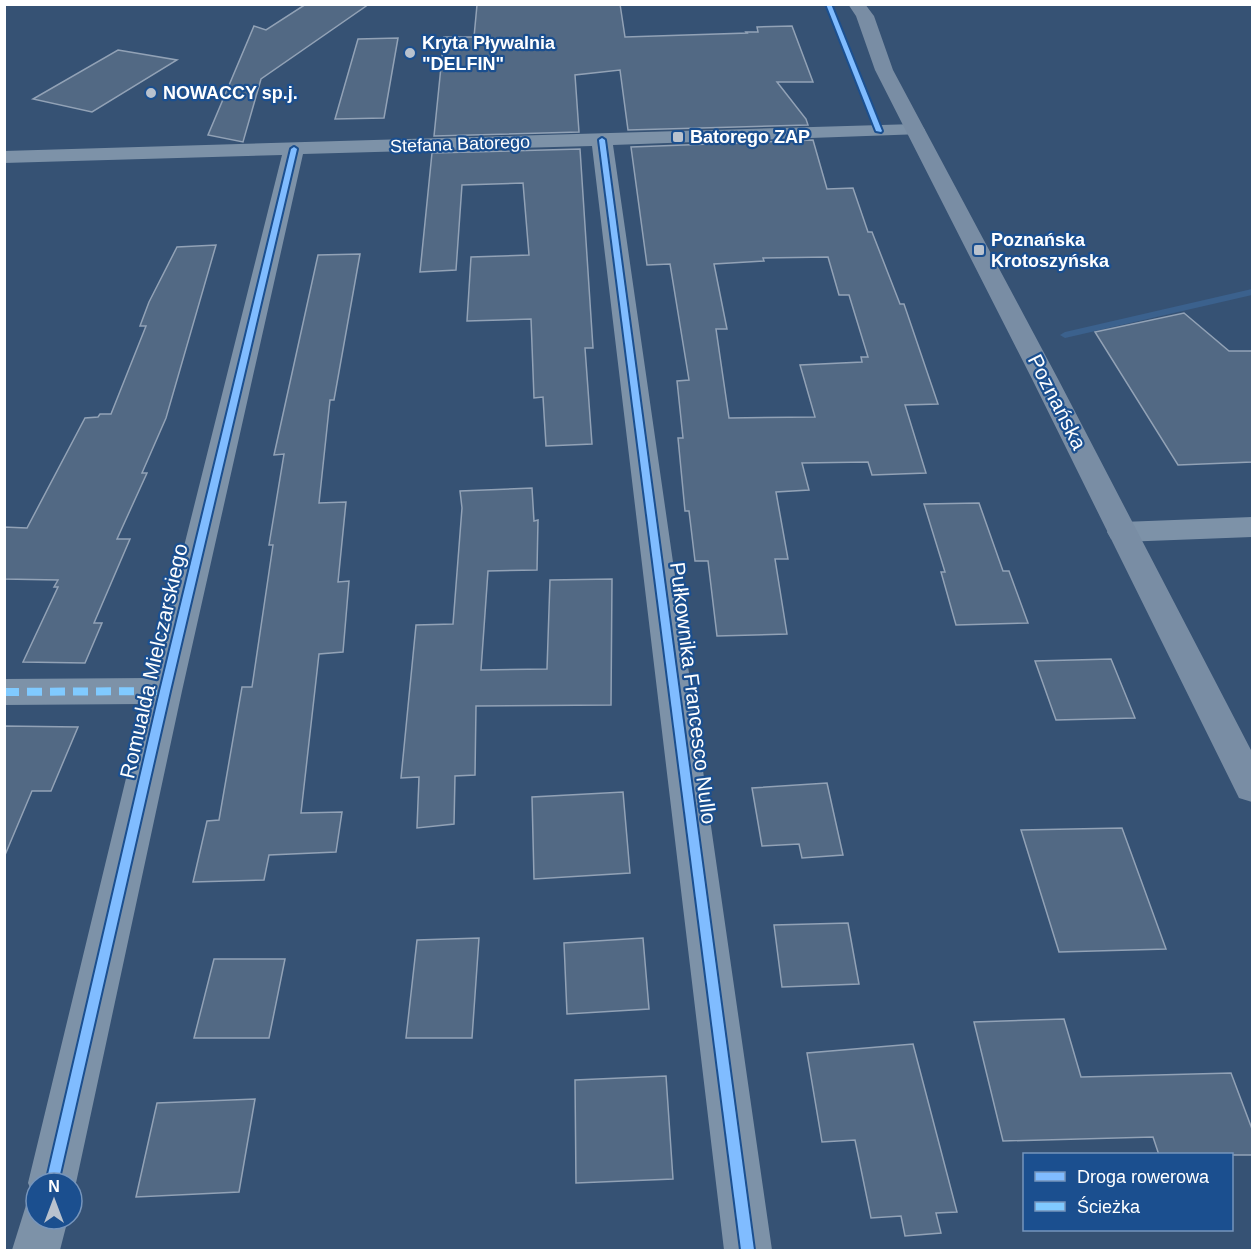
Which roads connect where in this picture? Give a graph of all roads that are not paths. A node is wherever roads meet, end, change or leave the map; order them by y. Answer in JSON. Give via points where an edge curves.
{"nodes":[{"id":1,"x":863,"y":8,"type":"edge"},
{"id":2,"x":915,"y":130,"type":"junction"},
{"id":3,"x":602,"y":140,"type":"junction"},
{"id":4,"x":294,"y":149,"type":"junction"},
{"id":5,"x":4,"y":157,"type":"edge"},
{"id":6,"x":1252,"y":527,"type":"edge"},
{"id":7,"x":1122,"y":532,"type":"junction"},
{"id":8,"x":165,"y":691,"type":"junction"},
{"id":9,"x":4,"y":692,"type":"edge"},
{"id":10,"x":1252,"y":787,"type":"edge"},
{"id":11,"x":55,"y":1171,"type":"edge"},
{"id":12,"x":41,"y":1231,"type":"edge"},
{"id":13,"x":36,"y":1251,"type":"edge"},
{"id":14,"x":748,"y":1251,"type":"edge"}],
"edges":[{"from":1,"to":2,"type":"main road","name":"Poznańska","via":[[884,70]]},
{"from":2,"to":3,"type":"street","name":"Stefana Batorego"},
{"from":2,"to":7,"type":"main road","name":"Poznańska"},
{"from":3,"to":4,"type":"street","name":"Stefana Batorego"},
{"from":3,"to":14,"type":"street","name":"Pułkownika Francesco Nullo"},
{"from":4,"to":5,"type":"street","name":"Stefana Batorego"},
{"from":4,"to":8,"type":"street","name":"Romualda Mielczarskiego"},
{"from":6,"to":7,"type":"street"},
{"from":7,"to":10,"type":"main road","name":"Poznańska"},
{"from":8,"to":9,"type":"street"},
{"from":8,"to":11,"type":"street","name":"Romualda Mielczarskiego"},
{"from":12,"to":13,"type":"street"}]}
